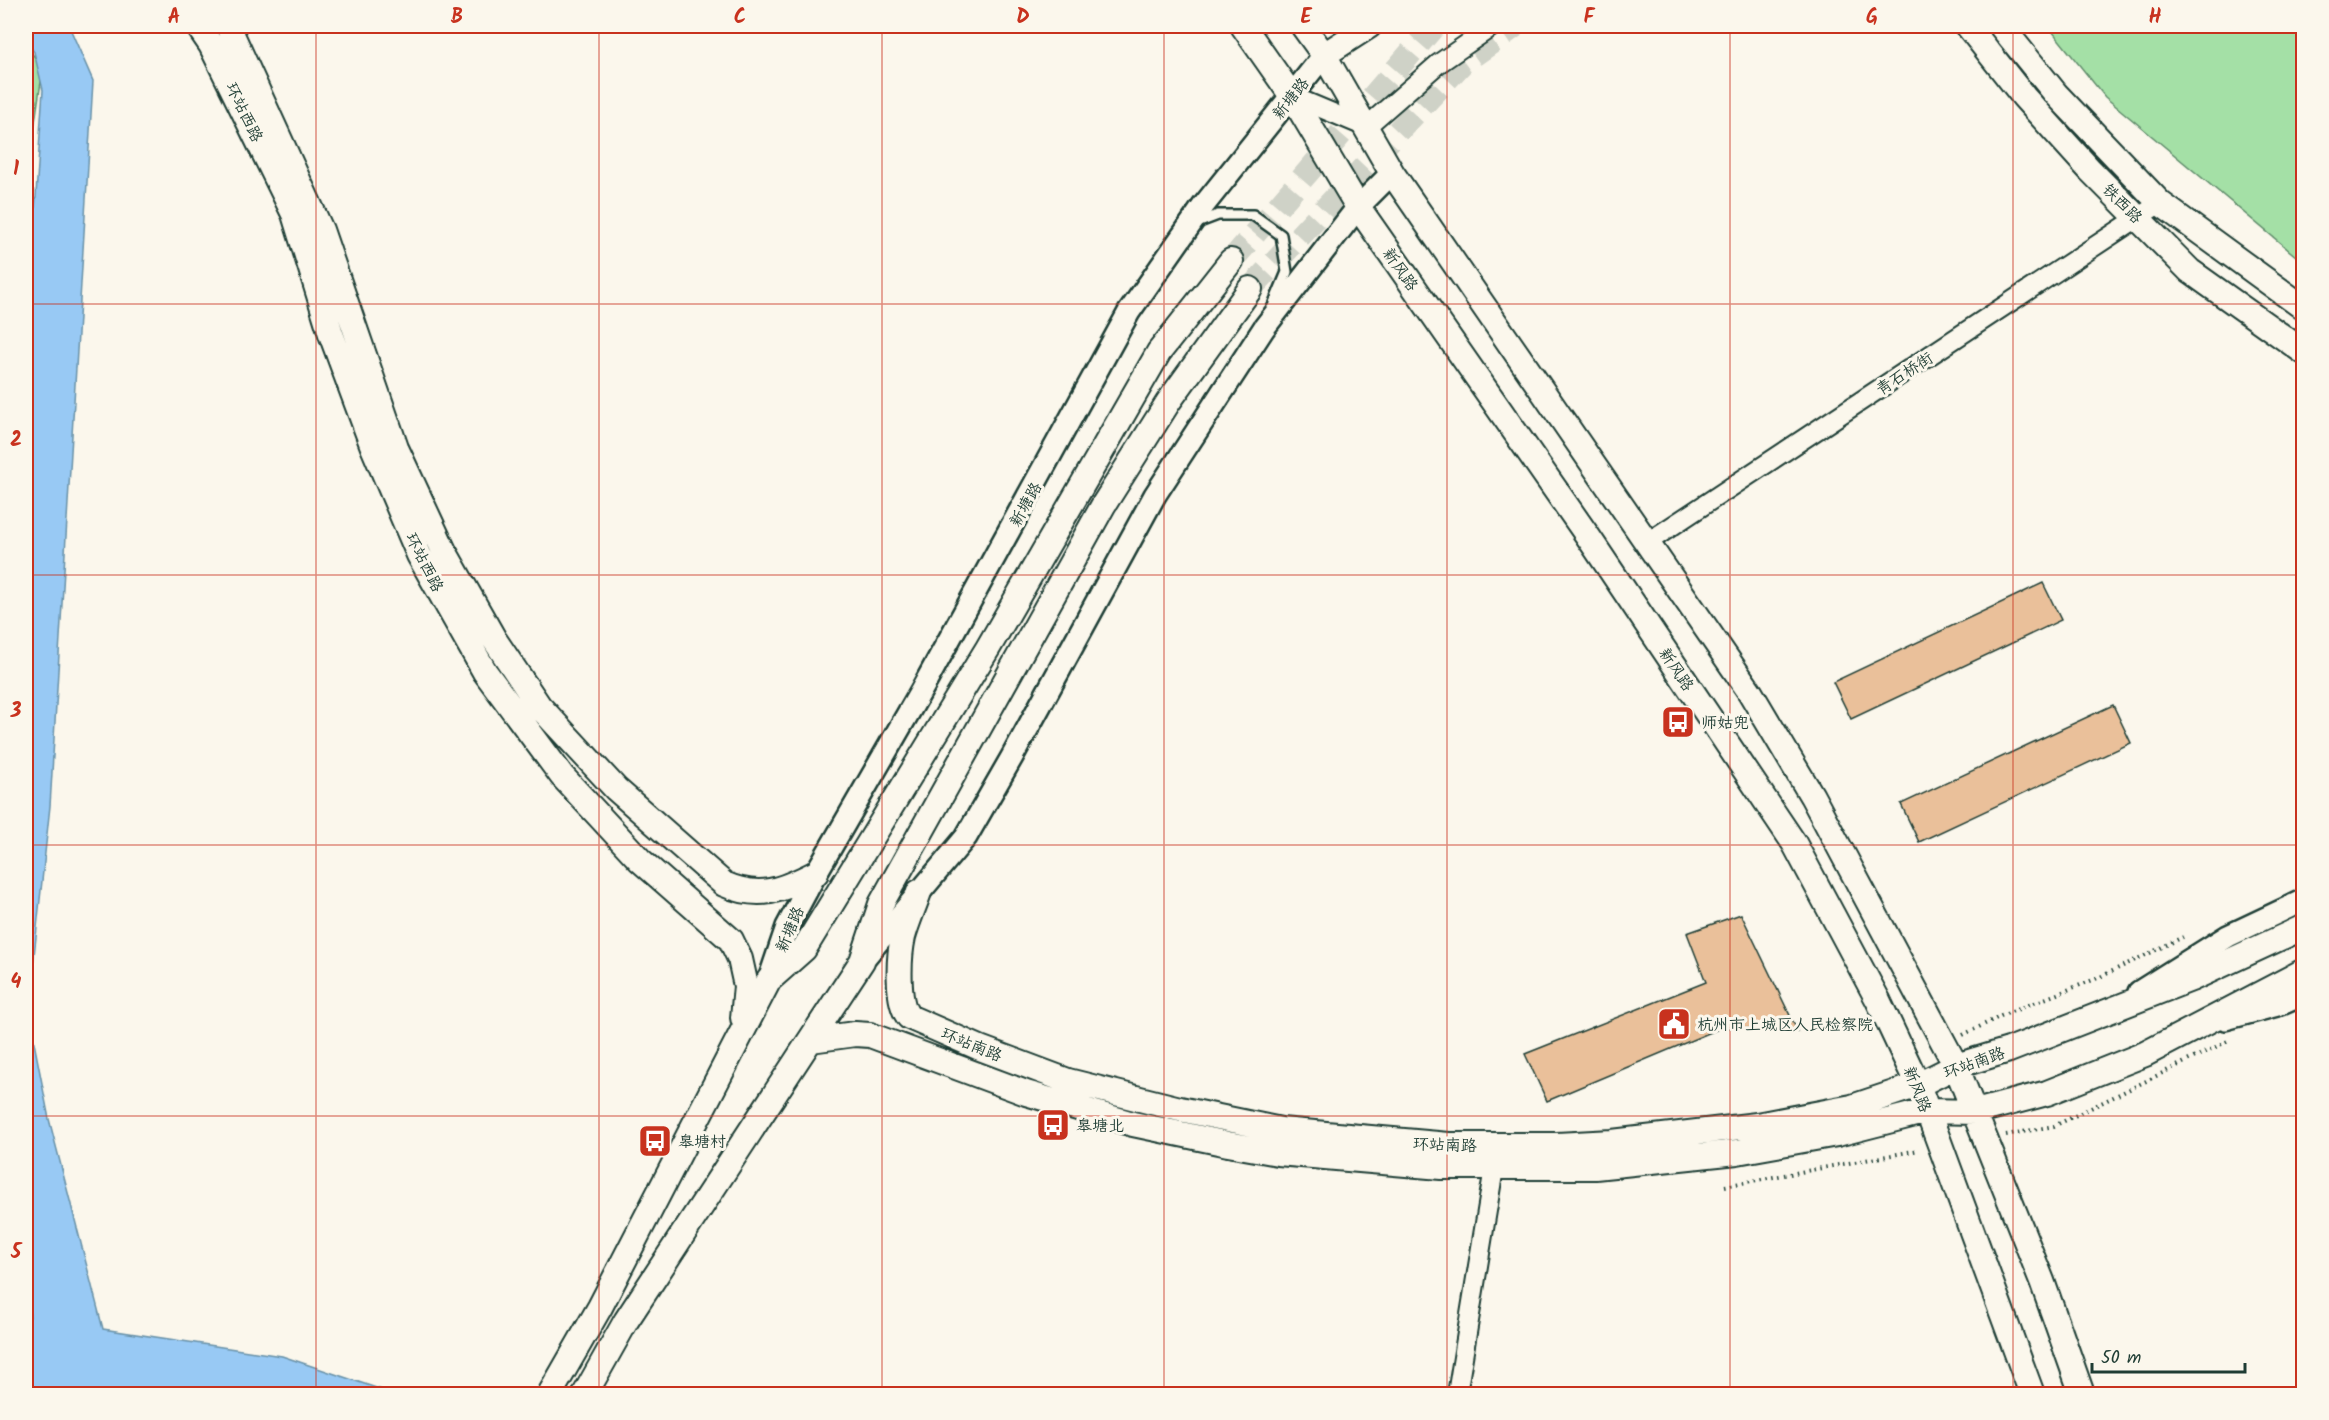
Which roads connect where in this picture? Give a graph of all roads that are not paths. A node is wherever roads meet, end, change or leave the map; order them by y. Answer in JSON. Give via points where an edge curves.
{"nodes":[{"id":1,"x":198,"y":26,"type":"edge"},
{"id":2,"x":228,"y":26,"type":"edge"},
{"id":3,"x":1243,"y":26,"type":"edge"},
{"id":4,"x":1303,"y":26,"type":"edge"},
{"id":5,"x":1350,"y":26,"type":"edge"},
{"id":6,"x":1369,"y":26,"type":"edge"},
{"id":7,"x":1493,"y":26,"type":"edge"},
{"id":8,"x":1968,"y":26,"type":"edge"},
{"id":9,"x":2001,"y":26,"type":"edge"},
{"id":10,"x":1324,"y":54,"type":"junction"},
{"id":11,"x":1292,"y":96,"type":"junction"},
{"id":12,"x":1366,"y":127,"type":"junction"},
{"id":13,"x":1392,"y":173,"type":"junction"},
{"id":14,"x":2160,"y":203,"type":"junction"},
{"id":15,"x":1358,"y":207,"type":"junction"},
{"id":16,"x":2138,"y":218,"type":"junction"},
{"id":17,"x":1190,"y":226,"type":"junction"},
{"id":18,"x":1231,"y":261,"type":"tunnel mouth"},
{"id":19,"x":1250,"y":289,"type":"tunnel mouth"},
{"id":20,"x":2304,"y":308,"type":"edge"},
{"id":21,"x":1264,"y":327,"type":"junction"},
{"id":22,"x":2304,"y":352,"type":"edge"},
{"id":23,"x":1648,"y":542,"type":"junction"},
{"id":24,"x":816,"y":873,"type":"junction"},
{"id":25,"x":919,"y":892,"type":"junction"},
{"id":26,"x":2304,"y":900,"type":"edge"},
{"id":27,"x":2304,"y":927,"type":"edge"},
{"id":28,"x":861,"y":961,"type":"junction"},
{"id":29,"x":2304,"y":971,"type":"edge"},
{"id":30,"x":769,"y":980,"type":"junction"},
{"id":31,"x":2304,"y":994,"type":"edge"},
{"id":32,"x":2109,"y":1011,"type":"junction"},
{"id":33,"x":742,"y":1030,"type":"junction"},
{"id":34,"x":811,"y":1040,"type":"junction"},
{"id":35,"x":2145,"y":1054,"type":"junction"},
{"id":36,"x":1956,"y":1066,"type":"junction"},
{"id":37,"x":1918,"y":1085,"type":"junction"},
{"id":38,"x":1927,"y":1111,"type":"junction"},
{"id":39,"x":1976,"y":1112,"type":"junction"},
{"id":40,"x":1494,"y":1168,"type":"junction"},
{"id":41,"x":550,"y":1395,"type":"edge"},
{"id":42,"x":585,"y":1395,"type":"edge"},
{"id":43,"x":1457,"y":1395,"type":"edge"},
{"id":44,"x":2032,"y":1395,"type":"edge"},
{"id":45,"x":2082,"y":1395,"type":"edge"}],
"edges":[{"from":1,"to":33,"type":"main road","name":"环站西路","via":[[294,214],[331,334],[373,447],[420,555],[485,672],[562,776],[640,860],[731,940],[746,986]]},
{"from":2,"to":24,"type":"main road","name":"环站西路","via":[[321,230],[396,448],[450,561],[494,639],[539,706],[616,789],[724,884],[759,893]]},
{"from":3,"to":11,"type":"main road","name":"新风路"},
{"from":4,"to":10,"type":"main road"},
{"from":5,"to":10,"type":"lane"},
{"from":6,"to":10,"type":"main road"},
{"from":7,"to":12,"type":"street","via":[[1438,64]]},
{"from":8,"to":16,"type":"main road","name":"铁西路","via":[[2024,97]]},
{"from":9,"to":14,"type":"main road","name":"铁西路","via":[[2056,94]]},
{"from":10,"to":11,"type":"street","name":"新塘路"},
{"from":10,"to":12,"type":"main road"},
{"from":11,"to":12,"type":"street"},
{"from":11,"to":15,"type":"main road","name":"新风路"},
{"from":11,"to":17,"type":"street","name":"新塘路"},
{"from":12,"to":13,"type":"main road"},
{"from":13,"to":15,"type":"street"},
{"from":13,"to":23,"type":"main road"},
{"from":14,"to":16,"type":"street","name":"青石桥街"},
{"from":14,"to":20,"type":"main road","name":"铁西路"},
{"from":15,"to":21,"type":"street"},
{"from":15,"to":37,"type":"main road","name":"新风路","via":[[1587,535],[1794,843],[1878,1000]]},
{"from":16,"to":22,"type":"main road","name":"铁西路","via":[[2190,271]]},
{"from":16,"to":23,"type":"street","name":"青石桥街"},
{"from":17,"to":21,"type":"lane","via":[[1218,215],[1253,215],[1281,235],[1287,272]]},
{"from":17,"to":24,"type":"street","name":"新塘路","via":[[1129,312],[921,691]]},
{"from":18,"to":30,"type":"main road","name":"新塘路","via":[[1159,352],[988,648],[804,949]]},
{"from":19,"to":28,"type":"main road","via":[[1169,401],[1104,504],[881,904]]},
{"from":21,"to":25,"type":"street","via":[[1155,495],[966,837]]},
{"from":23,"to":36,"type":"main road","via":[[1756,702],[1812,796]]},
{"from":24,"to":30,"type":"street","name":"新塘路","via":[[787,927]]},
{"from":25,"to":28,"type":"street"},
{"from":25,"to":37,"type":"main road","name":"环站南路","via":[[903,937],[901,960],[901,998],[909,1017],[1068,1081],[1281,1130],[1449,1145],[1636,1140],[1775,1122],[1852,1107]]},
{"from":26,"to":32,"type":"street","name":"环站南路","via":[[2228,936]]},
{"from":27,"to":32,"type":"main road","name":"环站南路","via":[[2191,979]]},
{"from":28,"to":34,"type":"main road"},
{"from":29,"to":35,"type":"main road","name":"环站南路"},
{"from":30,"to":33,"type":"main road","name":"新塘路"},
{"from":31,"to":35,"type":"street","name":"环站南路","via":[[2222,1019]]},
{"from":32,"to":36,"type":"main road","name":"环站南路"},
{"from":33,"to":41,"type":"main road","name":"新塘路","via":[[600,1307]]},
{"from":34,"to":40,"type":"main road","name":"环站南路","via":[[870,1035],[1034,1096],[1133,1124],[1228,1144],[1368,1162]]},
{"from":34,"to":42,"type":"main road","via":[[626,1321]]},
{"from":35,"to":39,"type":"main road","name":"环站南路","via":[[2047,1093]]},
{"from":36,"to":37,"type":"main road","name":"环站南路"},
{"from":36,"to":39,"type":"main road"},
{"from":37,"to":38,"type":"main road","name":"新风路"},
{"from":38,"to":39,"type":"main road","name":"环站南路"},
{"from":38,"to":40,"type":"main road","name":"环站南路","via":[[1837,1134],[1715,1155],[1595,1167]]},
{"from":38,"to":44,"type":"main road","name":"新风路"},
{"from":39,"to":45,"type":"main road"},
{"from":40,"to":43,"type":"street"}]}
